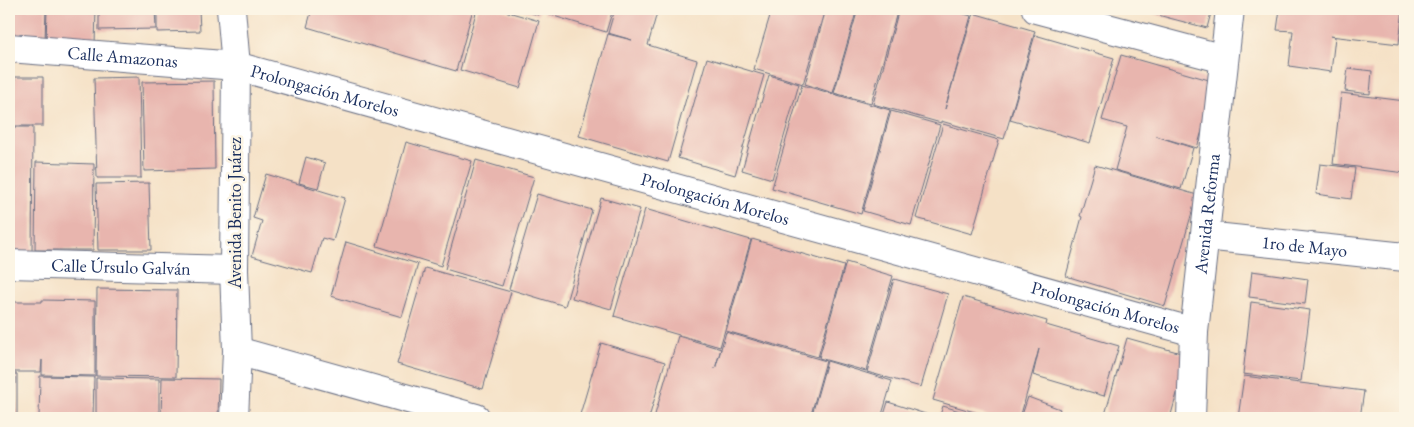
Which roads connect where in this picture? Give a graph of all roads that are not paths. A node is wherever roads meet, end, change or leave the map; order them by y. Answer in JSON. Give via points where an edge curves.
{"nodes":[{"id":1,"x":231,"y":9,"type":"edge"},
{"id":2,"x":1036,"y":9,"type":"edge"},
{"id":3,"x":1230,"y":9,"type":"edge"},
{"id":4,"x":9,"y":48,"type":"edge"},
{"id":5,"x":1224,"y":59,"type":"junction"},
{"id":6,"x":236,"y":66,"type":"junction"},
{"id":7,"x":1205,"y":236,"type":"junction"},
{"id":8,"x":1405,"y":258,"type":"edge"},
{"id":9,"x":9,"y":264,"type":"edge"},
{"id":10,"x":234,"y":270,"type":"junction"},
{"id":11,"x":1194,"y":332,"type":"junction"},
{"id":12,"x":236,"y":351,"type":"junction"},
{"id":13,"x":234,"y":418,"type":"edge"},
{"id":14,"x":476,"y":418,"type":"edge"},
{"id":15,"x":1191,"y":418,"type":"edge"}],
"edges":[{"from":1,"to":6,"type":"street","name":"Avenida Benito Juárez"},
{"from":2,"to":5,"type":"street"},
{"from":3,"to":5,"type":"street","name":"Avenida Reforma"},
{"from":4,"to":6,"type":"street","name":"Calle Amazonas"},
{"from":5,"to":7,"type":"street","name":"Avenida Reforma"},
{"from":6,"to":10,"type":"street","name":"Avenida Benito Juárez"},
{"from":6,"to":11,"type":"street","name":"Prolongación Morelos"},
{"from":7,"to":8,"type":"street","name":"1ro de Mayo"},
{"from":7,"to":11,"type":"street","name":"Avenida Reforma"},
{"from":9,"to":10,"type":"street","name":"Calle Úrsulo Galván"},
{"from":10,"to":12,"type":"street","name":"Avenida Benito Juárez"},
{"from":11,"to":15,"type":"street","name":"Avenida Reforma"},
{"from":12,"to":13,"type":"street","name":"Avenida Benito Juárez"},
{"from":12,"to":14,"type":"street"}]}
